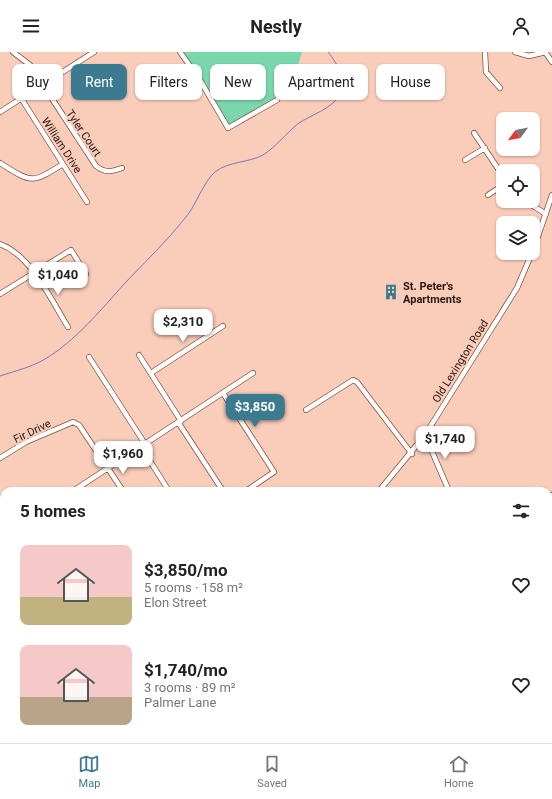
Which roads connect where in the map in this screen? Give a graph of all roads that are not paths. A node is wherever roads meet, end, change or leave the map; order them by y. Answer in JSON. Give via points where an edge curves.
{"nodes":[{"id":1,"x":13,"y":52,"type":"edge"},
{"id":2,"x":94,"y":52,"type":"edge"},
{"id":3,"x":180,"y":52,"type":"edge"},
{"id":4,"x":485,"y":52,"type":"edge"},
{"id":5,"x":515,"y":52,"type":"edge"},
{"id":6,"x":545,"y":52,"type":"edge"},
{"id":7,"x":552,"y":62,"type":"edge"},
{"id":8,"x":29,"y":64,"type":"edge"},
{"id":9,"x":63,"y":72,"type":"edge"},
{"id":10,"x":500,"y":88,"type":"dead end"},
{"id":11,"x":18,"y":100,"type":"edge"},
{"id":12,"x":22,"y":100,"type":"edge"},
{"id":13,"x":52,"y":100,"type":"edge"},
{"id":14,"x":277,"y":100,"type":"dead end"},
{"id":15,"x":0,"y":112,"type":"edge"},
{"id":16,"x":474,"y":132,"type":"dead end"},
{"id":17,"x":485,"y":148,"type":"junction"},
{"id":18,"x":465,"y":160,"type":"dead end"},
{"id":19,"x":0,"y":163,"type":"edge"},
{"id":20,"x":63,"y":164,"type":"junction"},
{"id":21,"x":496,"y":165,"type":"edge"},
{"id":22,"x":122,"y":168,"type":"dead end"},
{"id":23,"x":496,"y":190,"type":"edge"},
{"id":24,"x":552,"y":194,"type":"edge"},
{"id":25,"x":488,"y":195,"type":"dead end"},
{"id":26,"x":87,"y":202,"type":"dead end"},
{"id":27,"x":536,"y":208,"type":"edge"},
{"id":28,"x":546,"y":214,"type":"junction"},
{"id":29,"x":540,"y":232,"type":"edge"},
{"id":30,"x":0,"y":244,"type":"edge"},
{"id":31,"x":529,"y":260,"type":"edge"},
{"id":32,"x":34,"y":274,"type":"junction"},
{"id":33,"x":86,"y":274,"type":"dead end"},
{"id":34,"x":0,"y":294,"type":"edge"},
{"id":35,"x":223,"y":326,"type":"dead end"},
{"id":36,"x":68,"y":327,"type":"dead end"},
{"id":37,"x":139,"y":355,"type":"dead end"},
{"id":38,"x":89,"y":357,"type":"dead end"},
{"id":39,"x":151,"y":373,"type":"junction"},
{"id":40,"x":253,"y":373,"type":"dead end"},
{"id":41,"x":223,"y":393,"type":"junction"},
{"id":42,"x":306,"y":410,"type":"dead end"},
{"id":43,"x":180,"y":422,"type":"junction"},
{"id":44,"x":426,"y":435,"type":"junction"},
{"id":45,"x":143,"y":446,"type":"junction"},
{"id":46,"x":412,"y":454,"type":"junction"},
{"id":47,"x":0,"y":458,"type":"edge"},
{"id":48,"x":108,"y":468,"type":"junction"},
{"id":49,"x":79,"y":487,"type":"edge"},
{"id":50,"x":120,"y":487,"type":"edge"},
{"id":51,"x":167,"y":487,"type":"edge"},
{"id":52,"x":221,"y":487,"type":"edge"},
{"id":53,"x":252,"y":487,"type":"edge"},
{"id":54,"x":383,"y":487,"type":"edge"},
{"id":55,"x":447,"y":487,"type":"edge"}],
"edges":[{"from":1,"to":8,"type":"street","name":"Tyler Court"},
{"from":2,"to":9,"type":"street"},
{"from":3,"to":14,"type":"street","via":[[228,128]]},
{"from":4,"to":10,"type":"street","via":[[484,67],[487,75]]},
{"from":5,"to":6,"type":"street","via":[[529,56]]},
{"from":6,"to":7,"type":"street"},
{"from":11,"to":15,"type":"street"},
{"from":12,"to":20,"type":"street","name":"William Drive"},
{"from":13,"to":22,"type":"street","name":"Tyler Court","via":[[96,166],[104,172]]},
{"from":16,"to":17,"type":"street"},
{"from":17,"to":18,"type":"street"},
{"from":17,"to":21,"type":"street"},
{"from":19,"to":20,"type":"street","via":[[23,178],[32,180]]},
{"from":20,"to":26,"type":"street","name":"William Drive"},
{"from":23,"to":25,"type":"street"},
{"from":24,"to":28,"type":"street","name":"Old Lexington Road"},
{"from":27,"to":28,"type":"street"},
{"from":28,"to":29,"type":"street","name":"Old Lexington Road"},
{"from":30,"to":32,"type":"street","via":[[19,254]]},
{"from":31,"to":44,"type":"street","name":"Old Lexington Road","via":[[517,288]]},
{"from":32,"to":33,"type":"street","via":[[71,250]]},
{"from":32,"to":34,"type":"street"},
{"from":32,"to":36,"type":"street"},
{"from":35,"to":39,"type":"street"},
{"from":37,"to":39,"type":"street"},
{"from":38,"to":45,"type":"street"},
{"from":39,"to":43,"type":"street"},
{"from":40,"to":41,"type":"street"},
{"from":41,"to":43,"type":"street"},
{"from":41,"to":53,"type":"street","via":[[274,472]]},
{"from":42,"to":46,"type":"street","via":[[353,380]]},
{"from":43,"to":45,"type":"street"},
{"from":43,"to":52,"type":"street"},
{"from":44,"to":46,"type":"street","name":"Old Lexington Road"},
{"from":44,"to":55,"type":"street"},
{"from":45,"to":48,"type":"street"},
{"from":45,"to":51,"type":"street"},
{"from":46,"to":54,"type":"street","name":"Old Lexington Road"},
{"from":47,"to":48,"type":"street","name":"Fir Drive","via":[[26,442],[73,422],[79,425]]},
{"from":48,"to":49,"type":"street"},
{"from":48,"to":50,"type":"street"}]}
